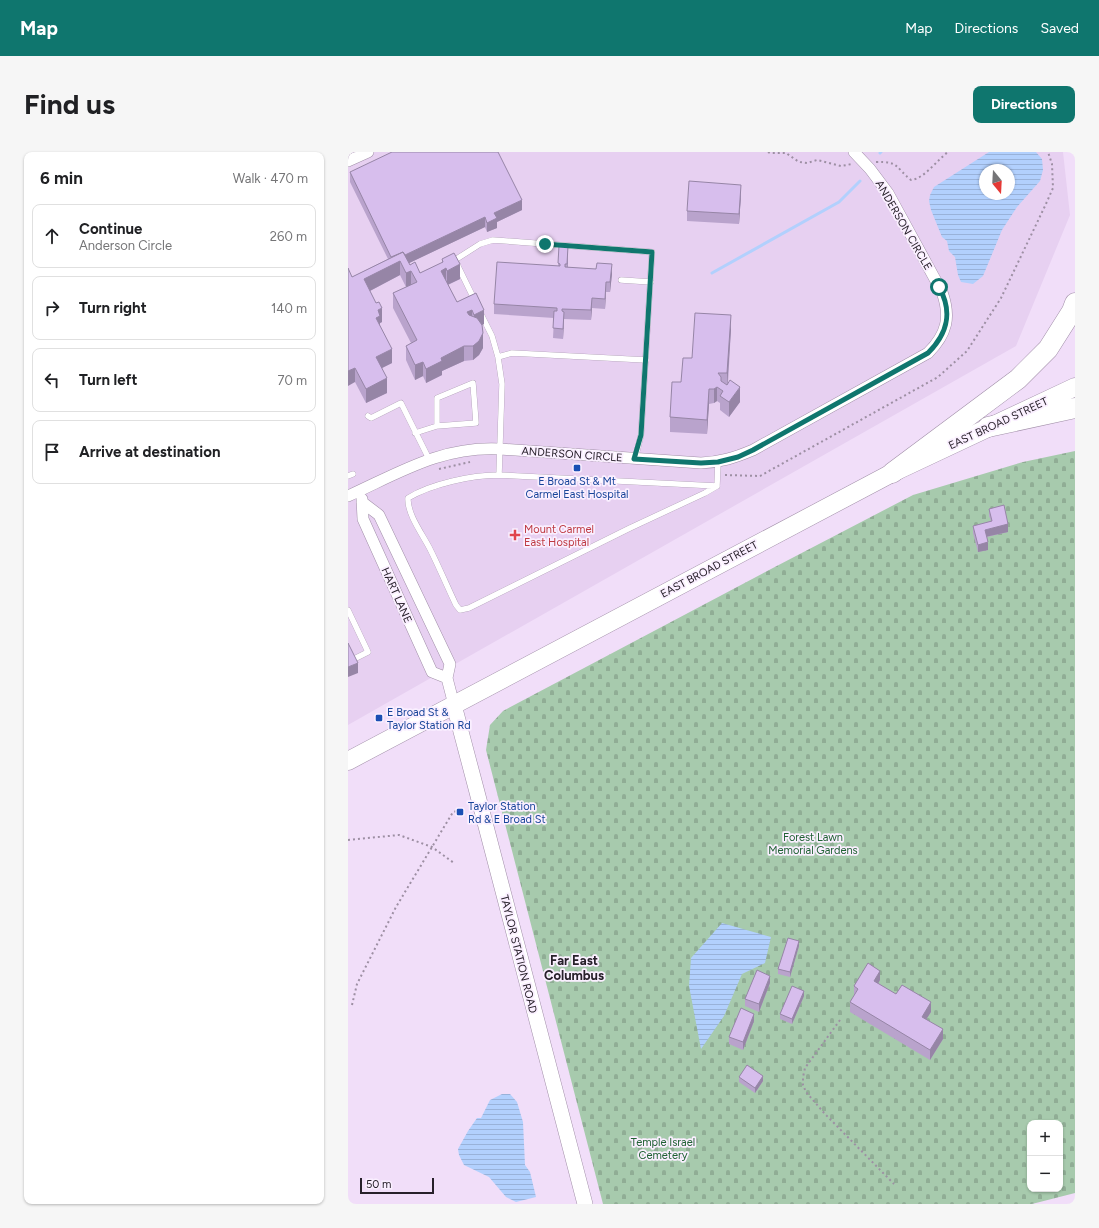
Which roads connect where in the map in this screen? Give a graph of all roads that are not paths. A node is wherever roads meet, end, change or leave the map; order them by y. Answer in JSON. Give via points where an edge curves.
{"nodes":[{"id":1,"x":368,"y":152,"type":"edge"},
{"id":2,"x":854,"y":152,"type":"edge"},
{"id":3,"x":348,"y":161,"type":"edge"},
{"id":4,"x":621,"y":280,"type":"dead end"},
{"id":5,"x":651,"y":282,"type":"junction"},
{"id":6,"x":1075,"y":303,"type":"edge"},
{"id":7,"x":498,"y":357,"type":"junction"},
{"id":8,"x":646,"y":360,"type":"junction"},
{"id":9,"x":1075,"y":387,"type":"edge"},
{"id":10,"x":1075,"y":408,"type":"edge"},
{"id":11,"x":368,"y":416,"type":"dead end"},
{"id":12,"x":437,"y":426,"type":"junction"},
{"id":13,"x":988,"y":427,"type":"junction"},
{"id":14,"x":415,"y":433,"type":"junction"},
{"id":15,"x":500,"y":449,"type":"junction"},
{"id":16,"x":428,"y":459,"type":"junction"},
{"id":17,"x":634,"y":459,"type":"junction"},
{"id":18,"x":718,"y":462,"type":"junction"},
{"id":19,"x":892,"y":473,"type":"junction"},
{"id":20,"x":499,"y":475,"type":"junction"},
{"id":21,"x":717,"y":486,"type":"junction"},
{"id":22,"x":361,"y":490,"type":"junction"},
{"id":23,"x":348,"y":496,"type":"edge"},
{"id":24,"x":362,"y":502,"type":"junction"},
{"id":25,"x":348,"y":610,"type":"edge"},
{"id":26,"x":352,"y":660,"type":"edge"},
{"id":27,"x":447,"y":678,"type":"junction"},
{"id":28,"x":454,"y":705,"type":"junction"},
{"id":29,"x":348,"y":760,"type":"edge"},
{"id":30,"x":585,"y":1204,"type":"edge"}],
"edges":[{"from":1,"to":3,"type":"street"},
{"from":2,"to":18,"type":"street","name":"ANDERSON CIRCLE","via":[[888,193],[942,292],[947,316],[943,333],[928,353],[753,450]]},
{"from":4,"to":5,"type":"lane"},
{"from":5,"to":7,"type":"lane","via":[[652,252],[493,240],[480,244],[455,260],[492,336]]},
{"from":5,"to":8,"type":"lane"},
{"from":6,"to":19,"type":"highway","via":[[1048,349],[1018,379]]},
{"from":7,"to":8,"type":"lane","via":[[512,353]]},
{"from":7,"to":15,"type":"lane","via":[[502,384]]},
{"from":8,"to":17,"type":"lane","via":[[641,435]]},
{"from":9,"to":13,"type":"highway","name":"EAST BROAD STREET"},
{"from":10,"to":13,"type":"highway"},
{"from":11,"to":14,"type":"lane","via":[[371,418],[401,403]]},
{"from":12,"to":12,"type":"lane","via":[[476,423],[474,384],[437,398]]},
{"from":12,"to":14,"type":"lane"},
{"from":13,"to":19,"type":"highway","name":"EAST BROAD STREET"},
{"from":14,"to":16,"type":"lane"},
{"from":15,"to":16,"type":"street","name":"ANDERSON CIRCLE","via":[[462,451]]},
{"from":15,"to":17,"type":"street","name":"ANDERSON CIRCLE"},
{"from":15,"to":20,"type":"lane"},
{"from":16,"to":22,"type":"street","name":"ANDERSON CIRCLE"},
{"from":17,"to":18,"type":"street","name":"ANDERSON CIRCLE"},
{"from":18,"to":21,"type":"lane"},
{"from":19,"to":28,"type":"highway","name":"EAST BROAD STREET"},
{"from":20,"to":21,"type":"lane"},
{"from":20,"to":21,"type":"lane","via":[[453,481],[408,498],[412,515],[460,610],[469,608]]},
{"from":22,"to":23,"type":"street","name":"ANDERSON CIRCLE"},
{"from":22,"to":24,"type":"street","name":"HART LANE"},
{"from":24,"to":27,"type":"street","name":"HART LANE","via":[[379,515],[387,531],[450,664]]},
{"from":24,"to":27,"type":"street","name":"HART LANE","via":[[363,519],[432,672]]},
{"from":25,"to":26,"type":"lane","via":[[368,652]]},
{"from":27,"to":28,"type":"street","name":"HART LANE"},
{"from":28,"to":29,"type":"highway","name":"EAST BROAD STREET"},
{"from":28,"to":30,"type":"main road","name":"TAYLOR STATION ROAD"}]}
